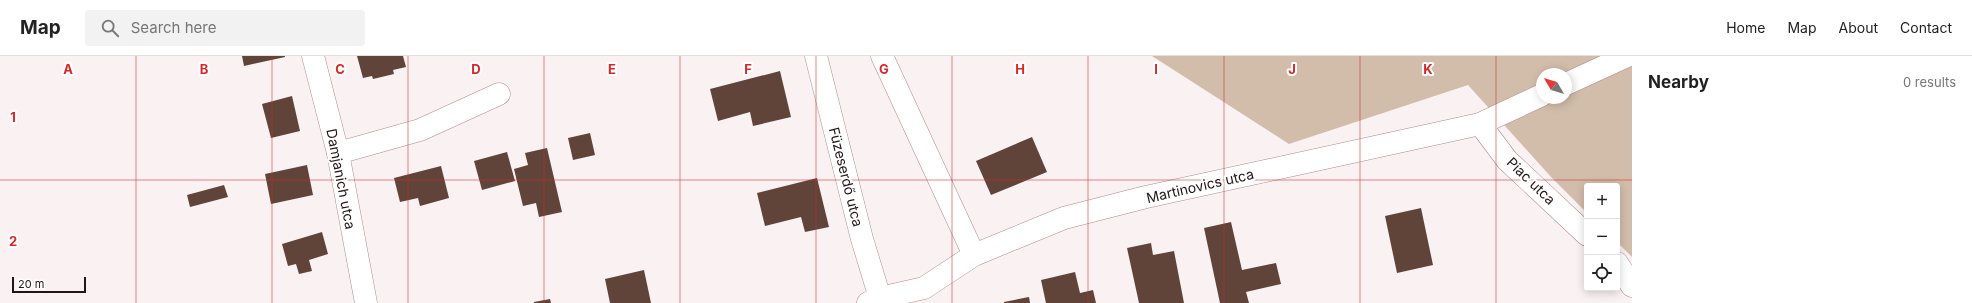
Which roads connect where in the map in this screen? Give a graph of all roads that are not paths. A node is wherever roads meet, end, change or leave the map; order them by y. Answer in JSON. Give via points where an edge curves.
{"nodes":[{"id":1,"x":313,"y":56,"type":"edge"},
{"id":2,"x":816,"y":56,"type":"edge"},
{"id":3,"x":882,"y":56,"type":"edge"},
{"id":4,"x":1627,"y":56,"type":"edge"},
{"id":5,"x":1572,"y":81,"type":"edge"},
{"id":6,"x":499,"y":94,"type":"dead end"},
{"id":7,"x":1536,"y":98,"type":"edge"},
{"id":8,"x":1480,"y":124,"type":"junction"},
{"id":9,"x":338,"y":153,"type":"junction"},
{"id":10,"x":1584,"y":231,"type":"edge"},
{"id":11,"x":974,"y":255,"type":"junction"},
{"id":12,"x":1620,"y":268,"type":"edge"},
{"id":13,"x":1632,"y":286,"type":"edge"},
{"id":14,"x":925,"y":296,"type":"edge"},
{"id":15,"x":874,"y":300,"type":"edge"},
{"id":16,"x":366,"y":303,"type":"edge"}],
"edges":[{"from":1,"to":9,"type":"street","name":"Damjanich utca"},
{"from":2,"to":15,"type":"street","name":"Füzeserdő utca","via":[[862,238]]},
{"from":3,"to":11,"type":"street"},
{"from":4,"to":5,"type":"street"},
{"from":6,"to":9,"type":"street","via":[[420,130]]},
{"from":7,"to":8,"type":"street","name":"Martinovics utca"},
{"from":8,"to":10,"type":"street","name":"Piac utca","via":[[1507,160]]},
{"from":8,"to":11,"type":"street","name":"Martinovics utca","via":[[1146,197],[1064,218]]},
{"from":9,"to":16,"type":"street","name":"Damjanich utca"},
{"from":11,"to":14,"type":"street","name":"Martinovics utca"},
{"from":12,"to":13,"type":"street"},
{"from":14,"to":15,"type":"street","name":"Martinovics utca"}]}
